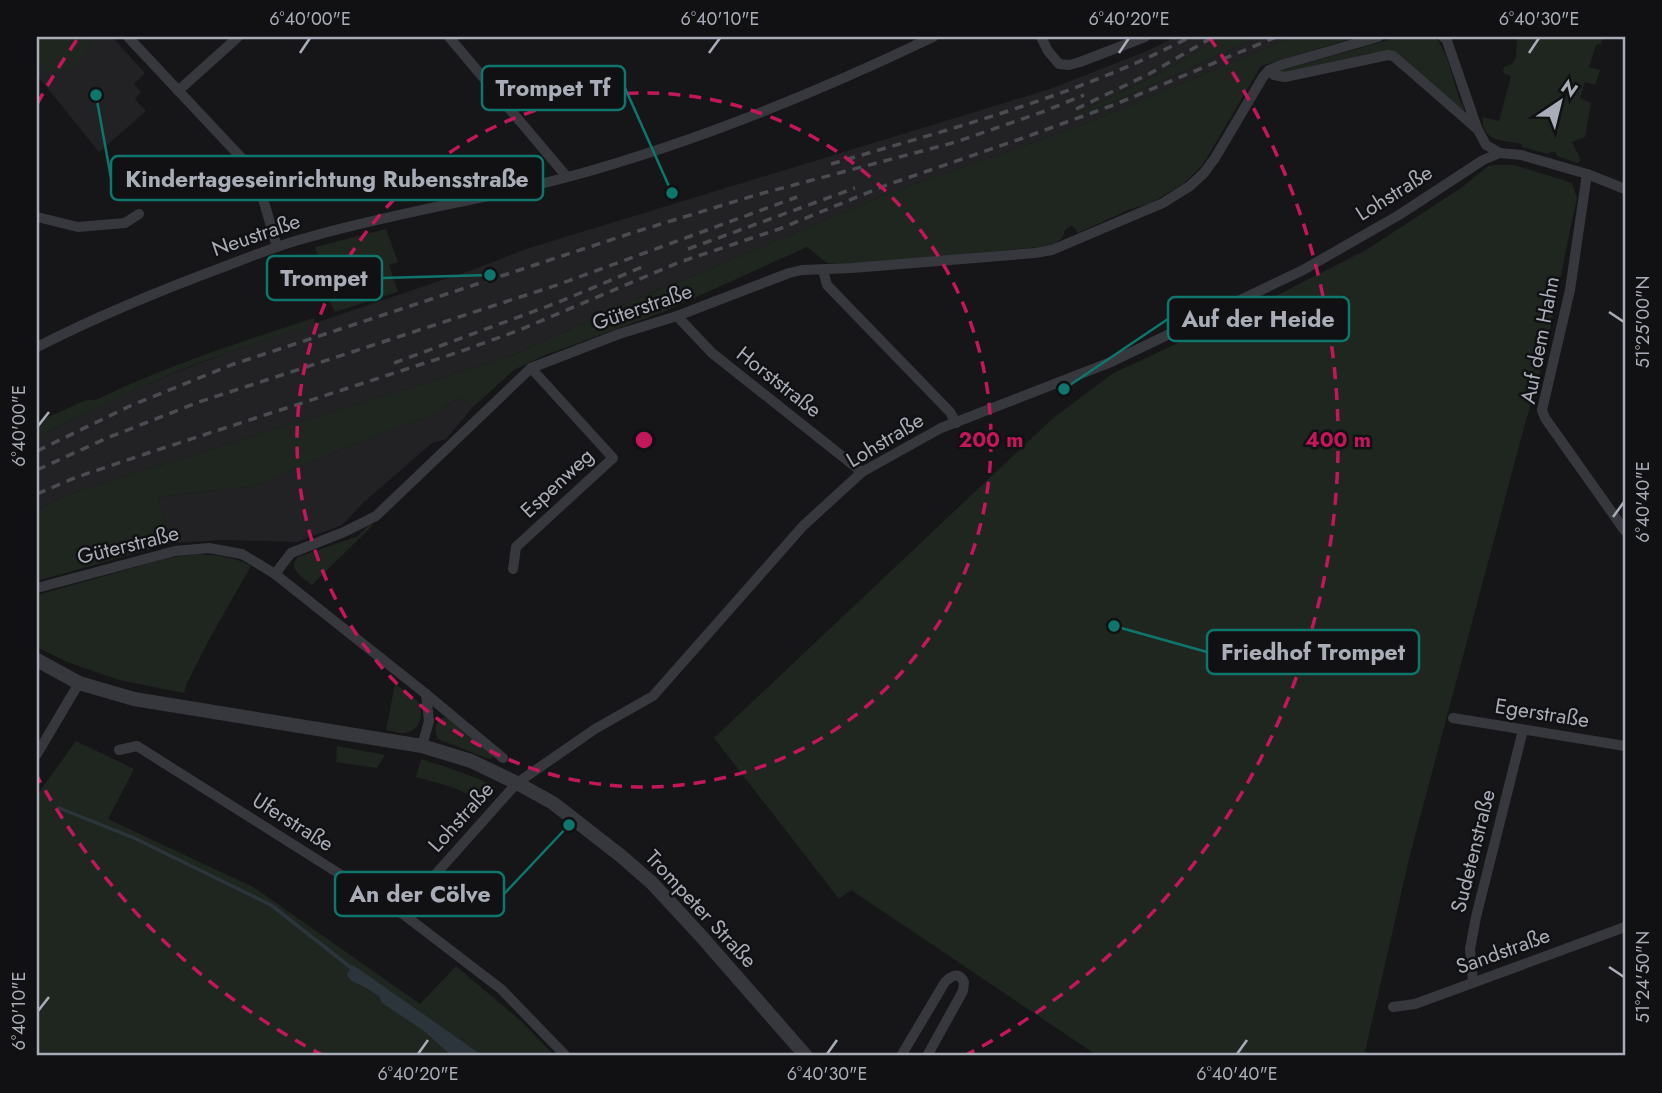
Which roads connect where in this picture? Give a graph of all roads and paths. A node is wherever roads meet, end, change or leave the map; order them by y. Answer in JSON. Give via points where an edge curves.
{"nodes":[{"id":1,"x":128,"y":37,"type":"edge"},
{"id":2,"x":238,"y":37,"type":"edge"},
{"id":3,"x":449,"y":37,"type":"edge"},
{"id":4,"x":933,"y":37,"type":"edge"},
{"id":5,"x":1041,"y":37,"type":"edge"},
{"id":6,"x":1145,"y":37,"type":"edge"},
{"id":7,"x":1378,"y":37,"type":"edge"},
{"id":8,"x":1443,"y":37,"type":"edge"},
{"id":9,"x":1269,"y":70,"type":"junction"},
{"id":10,"x":178,"y":91,"type":"junction"},
{"id":11,"x":1477,"y":128,"type":"junction"},
{"id":12,"x":1500,"y":153,"type":"junction"},
{"id":13,"x":1587,"y":174,"type":"junction"},
{"id":14,"x":567,"y":177,"type":"junction"},
{"id":15,"x":1625,"y":189,"type":"edge"},
{"id":16,"x":139,"y":214,"type":"dead end"},
{"id":17,"x":37,"y":217,"type":"edge"},
{"id":18,"x":277,"y":247,"type":"junction"},
{"id":19,"x":823,"y":270,"type":"junction"},
{"id":20,"x":677,"y":316,"type":"junction"},
{"id":21,"x":37,"y":347,"type":"edge"},
{"id":22,"x":531,"y":368,"type":"junction"},
{"id":23,"x":956,"y":423,"type":"junction"},
{"id":24,"x":862,"y":472,"type":"junction"},
{"id":25,"x":1625,"y":531,"type":"edge"},
{"id":26,"x":513,"y":569,"type":"dead end"},
{"id":27,"x":275,"y":573,"type":"junction"},
{"id":28,"x":37,"y":588,"type":"edge"},
{"id":29,"x":37,"y":660,"type":"edge"},
{"id":30,"x":79,"y":683,"type":"junction"},
{"id":31,"x":426,"y":694,"type":"junction"},
{"id":32,"x":1452,"y":718,"type":"dead end"},
{"id":33,"x":1523,"y":730,"type":"junction"},
{"id":34,"x":422,"y":746,"type":"junction"},
{"id":35,"x":1625,"y":746,"type":"edge"},
{"id":36,"x":119,"y":750,"type":"dead end"},
{"id":37,"x":37,"y":754,"type":"edge"},
{"id":38,"x":503,"y":758,"type":"dead end"},
{"id":39,"x":517,"y":783,"type":"junction"},
{"id":40,"x":401,"y":913,"type":"junction"},
{"id":41,"x":1625,"y":927,"type":"edge"},
{"id":42,"x":1473,"y":982,"type":"junction"},
{"id":43,"x":1393,"y":1007,"type":"dead end"},
{"id":44,"x":566,"y":1056,"type":"edge"},
{"id":45,"x":806,"y":1056,"type":"edge"},
{"id":46,"x":901,"y":1056,"type":"edge"},
{"id":47,"x":927,"y":1056,"type":"edge"}],
"edges":[{"from":1,"to":10,"type":"street"},
{"from":2,"to":10,"type":"street"},
{"from":3,"to":14,"type":"street"},
{"from":4,"to":14,"type":"street","name":"Neustraße","via":[[705,133]]},
{"from":5,"to":6,"type":"street","via":[[1059,64],[1069,65]]},
{"from":7,"to":9,"type":"street"},
{"from":8,"to":11,"type":"street"},
{"from":9,"to":11,"type":"street","via":[[1285,78],[1393,56]]},
{"from":9,"to":19,"type":"street","name":"Güterstraße","via":[[1204,173],[1163,203],[1052,250]]},
{"from":10,"to":18,"type":"street","via":[[257,178]]},
{"from":11,"to":12,"type":"street","via":[[1486,145]]},
{"from":12,"to":13,"type":"street"},
{"from":12,"to":23,"type":"street","name":"Lohstraße","via":[[1303,270],[1111,362]]},
{"from":13,"to":15,"type":"street"},
{"from":13,"to":25,"type":"street","name":"Auf dem Hahn","via":[[1570,290],[1542,410]]},
{"from":14,"to":18,"type":"street","name":"Neustraße"},
{"from":16,"to":17,"type":"street","via":[[125,223],[78,227]]},
{"from":18,"to":21,"type":"street","name":"Neustraße","via":[[181,281]]},
{"from":19,"to":20,"type":"street","name":"Güterstraße","via":[[789,273]]},
{"from":19,"to":23,"type":"street","via":[[827,285]]},
{"from":20,"to":22,"type":"street","name":"Güterstraße"},
{"from":20,"to":24,"type":"street","name":"Horststraße","via":[[712,354]]},
{"from":22,"to":26,"type":"street","name":"Espenweg","via":[[613,458],[516,547]]},
{"from":22,"to":27,"type":"street","name":"Güterstraße","via":[[376,516],[291,553]]},
{"from":23,"to":24,"type":"street","name":"Lohstraße"},
{"from":24,"to":39,"type":"street","name":"Lohstraße","via":[[803,526],[653,696]]},
{"from":27,"to":28,"type":"street","name":"Güterstraße","via":[[242,554],[209,548],[175,551]]},
{"from":27,"to":31,"type":"street"},
{"from":29,"to":30,"type":"street","name":"Trompeter Straße"},
{"from":30,"to":34,"type":"street","name":"Trompeter Straße","via":[[134,699]]},
{"from":30,"to":37,"type":"street"},
{"from":31,"to":34,"type":"street","via":[[429,721]]},
{"from":31,"to":38,"type":"street"},
{"from":32,"to":33,"type":"street","name":"Egerstraße"},
{"from":33,"to":35,"type":"street","name":"Egerstraße"},
{"from":33,"to":42,"type":"street","name":"Sudetenstraße","via":[[1476,917],[1470,949]]},
{"from":34,"to":39,"type":"street","name":"Trompeter Straße","via":[[471,761]]},
{"from":36,"to":40,"type":"street","name":"Uferstraße","via":[[137,746]]},
{"from":39,"to":40,"type":"street","name":"Lohstraße"},
{"from":39,"to":45,"type":"street","name":"Trompeter Straße","via":[[553,803],[652,883]]},
{"from":40,"to":44,"type":"street","name":"Uferstraße","via":[[501,989]]},
{"from":41,"to":42,"type":"street","name":"Sandstraße"},
{"from":42,"to":43,"type":"street","name":"Sandstraße","via":[[1415,1004]]},
{"from":46,"to":47,"type":"street","via":[[945,982],[953,975],[960,977],[964,982],[961,996]]}]}
